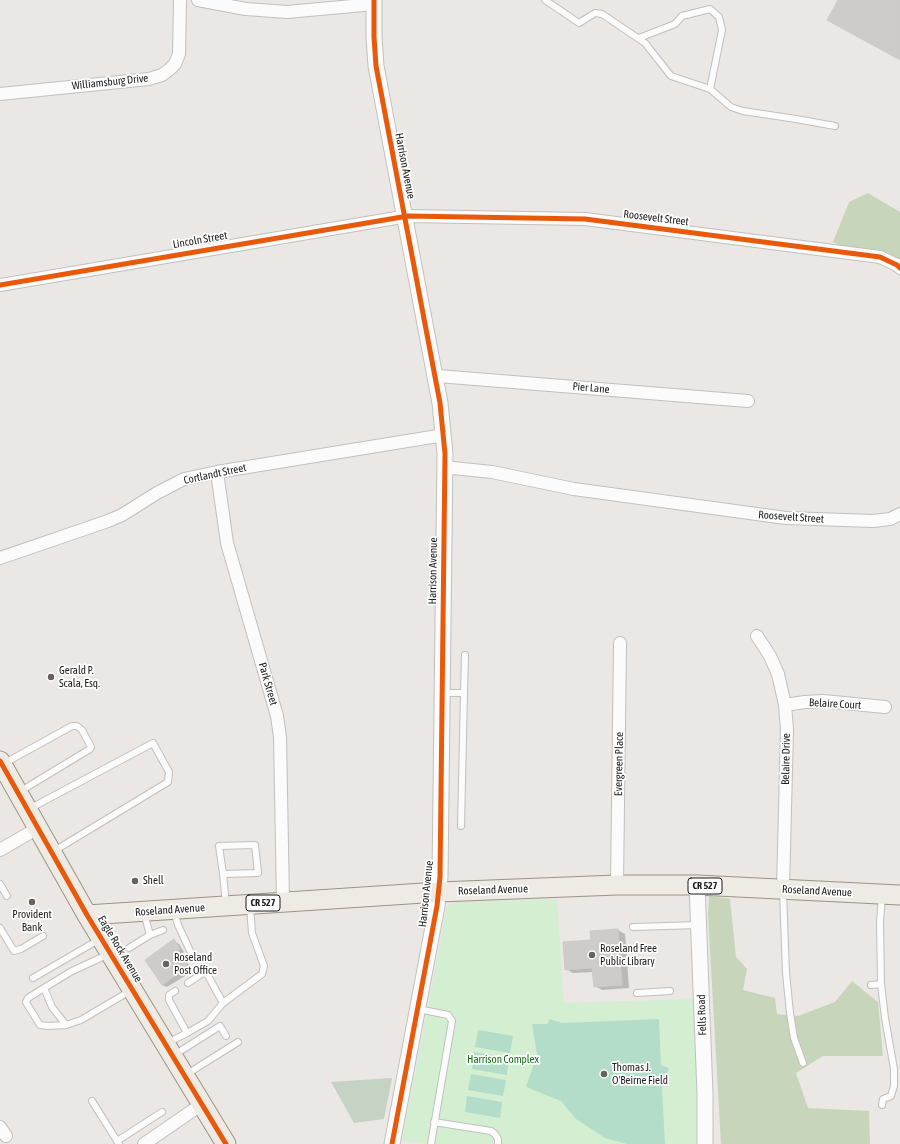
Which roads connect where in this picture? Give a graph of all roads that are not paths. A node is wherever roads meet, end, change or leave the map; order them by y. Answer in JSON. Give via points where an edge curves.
{"nodes":[{"id":1,"x":180,"y":0,"type":"edge"},
{"id":2,"x":198,"y":0,"type":"edge"},
{"id":3,"x":545,"y":0,"type":"edge"},
{"id":4,"x":374,"y":2,"type":"edge"},
{"id":5,"x":639,"y":38,"type":"junction"},
{"id":6,"x":710,"y":89,"type":"junction"},
{"id":7,"x":0,"y":94,"type":"edge"},
{"id":8,"x":835,"y":126,"type":"dead end"},
{"id":9,"x":404,"y":216,"type":"junction"},
{"id":10,"x":900,"y":268,"type":"edge"},
{"id":11,"x":0,"y":285,"type":"edge"},
{"id":12,"x":434,"y":374,"type":"junction"},
{"id":13,"x":748,"y":401,"type":"dead end"},
{"id":14,"x":444,"y":435,"type":"junction"},
{"id":15,"x":444,"y":471,"type":"junction"},
{"id":16,"x":217,"y":472,"type":"junction"},
{"id":17,"x":900,"y":514,"type":"edge"},
{"id":18,"x":0,"y":558,"type":"edge"},
{"id":19,"x":756,"y":636,"type":"dead end"},
{"id":20,"x":620,"y":643,"type":"dead end"},
{"id":21,"x":465,"y":654,"type":"dead end"},
{"id":22,"x":441,"y":693,"type":"junction"},
{"id":23,"x":464,"y":693,"type":"junction"},
{"id":24,"x":785,"y":705,"type":"junction"},
{"id":25,"x":885,"y":707,"type":"dead end"},
{"id":26,"x":1,"y":763,"type":"edge"},
{"id":27,"x":18,"y":793,"type":"junction"},
{"id":28,"x":27,"y":810,"type":"junction"},
{"id":29,"x":461,"y":826,"type":"dead end"},
{"id":30,"x":38,"y":828,"type":"junction"},
{"id":31,"x":0,"y":850,"type":"edge"},
{"id":32,"x":51,"y":852,"type":"junction"},
{"id":33,"x":222,"y":874,"type":"junction"},
{"id":34,"x":0,"y":884,"type":"edge"},
{"id":35,"x":617,"y":885,"type":"junction"},
{"id":36,"x":697,"y":885,"type":"junction"},
{"id":37,"x":783,"y":889,"type":"junction"},
{"id":38,"x":439,"y":892,"type":"junction"},
{"id":39,"x":891,"y":894,"type":"edge"},
{"id":40,"x":7,"y":896,"type":"dead end"},
{"id":41,"x":283,"y":901,"type":"junction"},
{"id":42,"x":249,"y":904,"type":"junction"},
{"id":43,"x":226,"y":906,"type":"junction"},
{"id":44,"x":174,"y":909,"type":"junction"},
{"id":45,"x":144,"y":912,"type":"junction"},
{"id":46,"x":87,"y":915,"type":"junction"},
{"id":47,"x":698,"y":925,"type":"junction"},
{"id":48,"x":633,"y":926,"type":"dead end"},
{"id":49,"x":0,"y":928,"type":"edge"},
{"id":50,"x":163,"y":930,"type":"dead end"},
{"id":51,"x":150,"y":935,"type":"junction"},
{"id":52,"x":43,"y":936,"type":"dead end"},
{"id":53,"x":106,"y":946,"type":"junction"},
{"id":54,"x":129,"y":948,"type":"dead end"},
{"id":55,"x":192,"y":955,"type":"dead end"},
{"id":56,"x":33,"y":978,"type":"dead end"},
{"id":57,"x":188,"y":983,"type":"dead end"},
{"id":58,"x":882,"y":984,"type":"junction"},
{"id":59,"x":871,"y":985,"type":"dead end"},
{"id":60,"x":44,"y":988,"type":"junction"},
{"id":61,"x":132,"y":989,"type":"junction"},
{"id":62,"x":175,"y":991,"type":"dead end"},
{"id":63,"x":670,"y":991,"type":"dead end"},
{"id":64,"x":637,"y":992,"type":"dead end"},
{"id":65,"x":223,"y":1003,"type":"junction"},
{"id":66,"x":418,"y":1009,"type":"junction"},
{"id":67,"x":66,"y":1025,"type":"junction"},
{"id":68,"x":188,"y":1034,"type":"junction"},
{"id":69,"x":226,"y":1036,"type":"dead end"},
{"id":70,"x":238,"y":1042,"type":"dead end"},
{"id":71,"x":169,"y":1050,"type":"junction"},
{"id":72,"x":803,"y":1064,"type":"dead end"},
{"id":73,"x":184,"y":1075,"type":"junction"},
{"id":74,"x":92,"y":1101,"type":"dead end"},
{"id":75,"x":202,"y":1104,"type":"junction"},
{"id":76,"x":882,"y":1105,"type":"dead end"},
{"id":77,"x":162,"y":1112,"type":"dead end"},
{"id":78,"x":434,"y":1122,"type":"junction"},
{"id":79,"x":118,"y":1143,"type":"edge"},
{"id":80,"x":144,"y":1144,"type":"edge"},
{"id":81,"x":226,"y":1144,"type":"edge"},
{"id":82,"x":392,"y":1144,"type":"edge"},
{"id":83,"x":431,"y":1144,"type":"edge"},
{"id":84,"x":498,"y":1144,"type":"edge"},
{"id":85,"x":705,"y":1144,"type":"edge"}],
"edges":[{"from":1,"to":7,"type":"street","name":"Williamsburg Drive","via":[[179,54],[175,64],[162,75],[149,79]]},
{"from":2,"to":4,"type":"street","via":[[246,9],[287,12]]},
{"from":3,"to":5,"type":"lane","via":[[579,24],[595,14],[602,14]]},
{"from":4,"to":9,"type":"street","name":"Harrison Avenue","via":[[376,66]]},
{"from":5,"to":6,"type":"lane","via":[[671,76]]},
{"from":5,"to":6,"type":"lane","via":[[675,24],[682,16],[710,9],[719,17],[722,30]]},
{"from":6,"to":8,"type":"lane","via":[[731,107],[743,111]]},
{"from":9,"to":10,"type":"street","name":"Roosevelt Street","via":[[585,219],[880,257]]},
{"from":9,"to":11,"type":"street","name":"Lincoln Street"},
{"from":9,"to":12,"type":"street","name":"Harrison Avenue"},
{"from":12,"to":13,"type":"street","name":"Pier Lane"},
{"from":12,"to":14,"type":"street","name":"Harrison Avenue"},
{"from":14,"to":15,"type":"street","name":"Harrison Avenue"},
{"from":14,"to":16,"type":"street","name":"Cortlandt Street"},
{"from":15,"to":17,"type":"street","name":"Roosevelt Street","via":[[453,468],[492,472],[574,489],[786,518],[873,521],[890,519]]},
{"from":15,"to":22,"type":"street","name":"Harrison Avenue"},
{"from":16,"to":18,"type":"street","name":"Cortlandt Street","via":[[184,479],[122,515]]},
{"from":16,"to":41,"type":"street","name":"Park Street","via":[[228,543],[277,716],[280,737]]},
{"from":19,"to":24,"type":"street","name":"Belaire Drive","via":[[776,668]]},
{"from":20,"to":35,"type":"street","name":"Evergreen Place"},
{"from":21,"to":23,"type":"lane"},
{"from":22,"to":23,"type":"lane"},
{"from":22,"to":38,"type":"street","name":"Harrison Avenue"},
{"from":23,"to":29,"type":"lane"},
{"from":24,"to":25,"type":"street","name":"Belaire Court","via":[[823,701]]},
{"from":24,"to":37,"type":"street","name":"Belaire Drive","via":[[787,730]]},
{"from":26,"to":27,"type":"main road","name":"Eagle Rock Avenue"},
{"from":26,"to":27,"type":"lane","via":[[74,726],[80,727],[90,744],[90,749]]},
{"from":27,"to":28,"type":"main road","name":"Eagle Rock Avenue"},
{"from":28,"to":30,"type":"main road","name":"Eagle Rock Avenue"},
{"from":28,"to":32,"type":"lane","via":[[153,743],[169,772],[168,782]]},
{"from":30,"to":31,"type":"street"},
{"from":30,"to":32,"type":"main road","name":"Eagle Rock Avenue"},
{"from":32,"to":46,"type":"main road","name":"Eagle Rock Avenue"},
{"from":33,"to":33,"type":"lane","via":[[220,846],[255,845],[258,873]]},
{"from":33,"to":43,"type":"lane"},
{"from":34,"to":40,"type":"lane"},
{"from":35,"to":36,"type":"main road","name":"Roseland Avenue","number":"CR 527"},
{"from":35,"to":38,"type":"main road","name":"Roseland Avenue","number":"CR 527"},
{"from":36,"to":37,"type":"main road","name":"Roseland Avenue","number":"CR 527"},
{"from":36,"to":47,"type":"street","name":"Fells Road"},
{"from":37,"to":39,"type":"main road","name":"Roseland Avenue","number":"CR 527"},
{"from":37,"to":72,"type":"lane","via":[[790,1012],[794,1038]]},
{"from":38,"to":41,"type":"main road","name":"Roseland Avenue","number":"CR 527"},
{"from":38,"to":66,"type":"street","name":"Harrison Avenue"},
{"from":39,"to":58,"type":"lane","via":[[880,922]]},
{"from":41,"to":42,"type":"main road","name":"Roseland Avenue","number":"CR 527"},
{"from":42,"to":43,"type":"main road","name":"Roseland Avenue","number":"CR 527"},
{"from":42,"to":65,"type":"lane","via":[[252,933],[264,966],[262,974]]},
{"from":43,"to":44,"type":"main road","name":"Roseland Avenue","number":"CR 527"},
{"from":44,"to":45,"type":"main road","name":"Roseland Avenue","number":"CR 527"},
{"from":44,"to":55,"type":"lane","via":[[178,926]]},
{"from":45,"to":46,"type":"main road","name":"Roseland Avenue","number":"CR 527"},
{"from":45,"to":51,"type":"lane"},
{"from":46,"to":53,"type":"main road","name":"Eagle Rock Avenue"},
{"from":47,"to":48,"type":"lane"},
{"from":47,"to":85,"type":"street","name":"Fells Road"},
{"from":49,"to":52,"type":"lane","via":[[14,951]]},
{"from":50,"to":51,"type":"lane"},
{"from":51,"to":54,"type":"lane"},
{"from":53,"to":56,"type":"lane"},
{"from":53,"to":60,"type":"lane"},
{"from":53,"to":61,"type":"main road","name":"Eagle Rock Avenue"},
{"from":57,"to":65,"type":"lane","via":[[203,973],[207,974]]},
{"from":58,"to":59,"type":"lane"},
{"from":58,"to":76,"type":"lane","via":[[894,1069],[894,1086],[890,1096],[883,1099]]},
{"from":60,"to":67,"type":"lane","via":[[52,1007]]},
{"from":60,"to":67,"type":"lane","via":[[28,998],[27,1004],[40,1025]]},
{"from":61,"to":67,"type":"lane","via":[[81,1020]]},
{"from":61,"to":71,"type":"main road","name":"Eagle Rock Avenue"},
{"from":62,"to":68,"type":"lane","via":[[169,995],[169,1000]]},
{"from":63,"to":64,"type":"lane"},
{"from":65,"to":68,"type":"lane","via":[[208,1021]]},
{"from":66,"to":78,"type":"lane","via":[[448,1015],[452,1021]]},
{"from":66,"to":82,"type":"street","name":"Harrison Avenue"},
{"from":68,"to":71,"type":"lane"},
{"from":69,"to":71,"type":"lane","via":[[220,1026]]},
{"from":70,"to":73,"type":"lane"},
{"from":71,"to":73,"type":"main road","name":"Eagle Rock Avenue"},
{"from":73,"to":75,"type":"main road","name":"Eagle Rock Avenue"},
{"from":74,"to":79,"type":"lane"},
{"from":75,"to":80,"type":"street"},
{"from":75,"to":81,"type":"main road","name":"Eagle Rock Avenue"},
{"from":77,"to":79,"type":"lane"},
{"from":78,"to":83,"type":"lane"},
{"from":78,"to":84,"type":"lane","via":[[491,1131],[498,1139]]}]}
